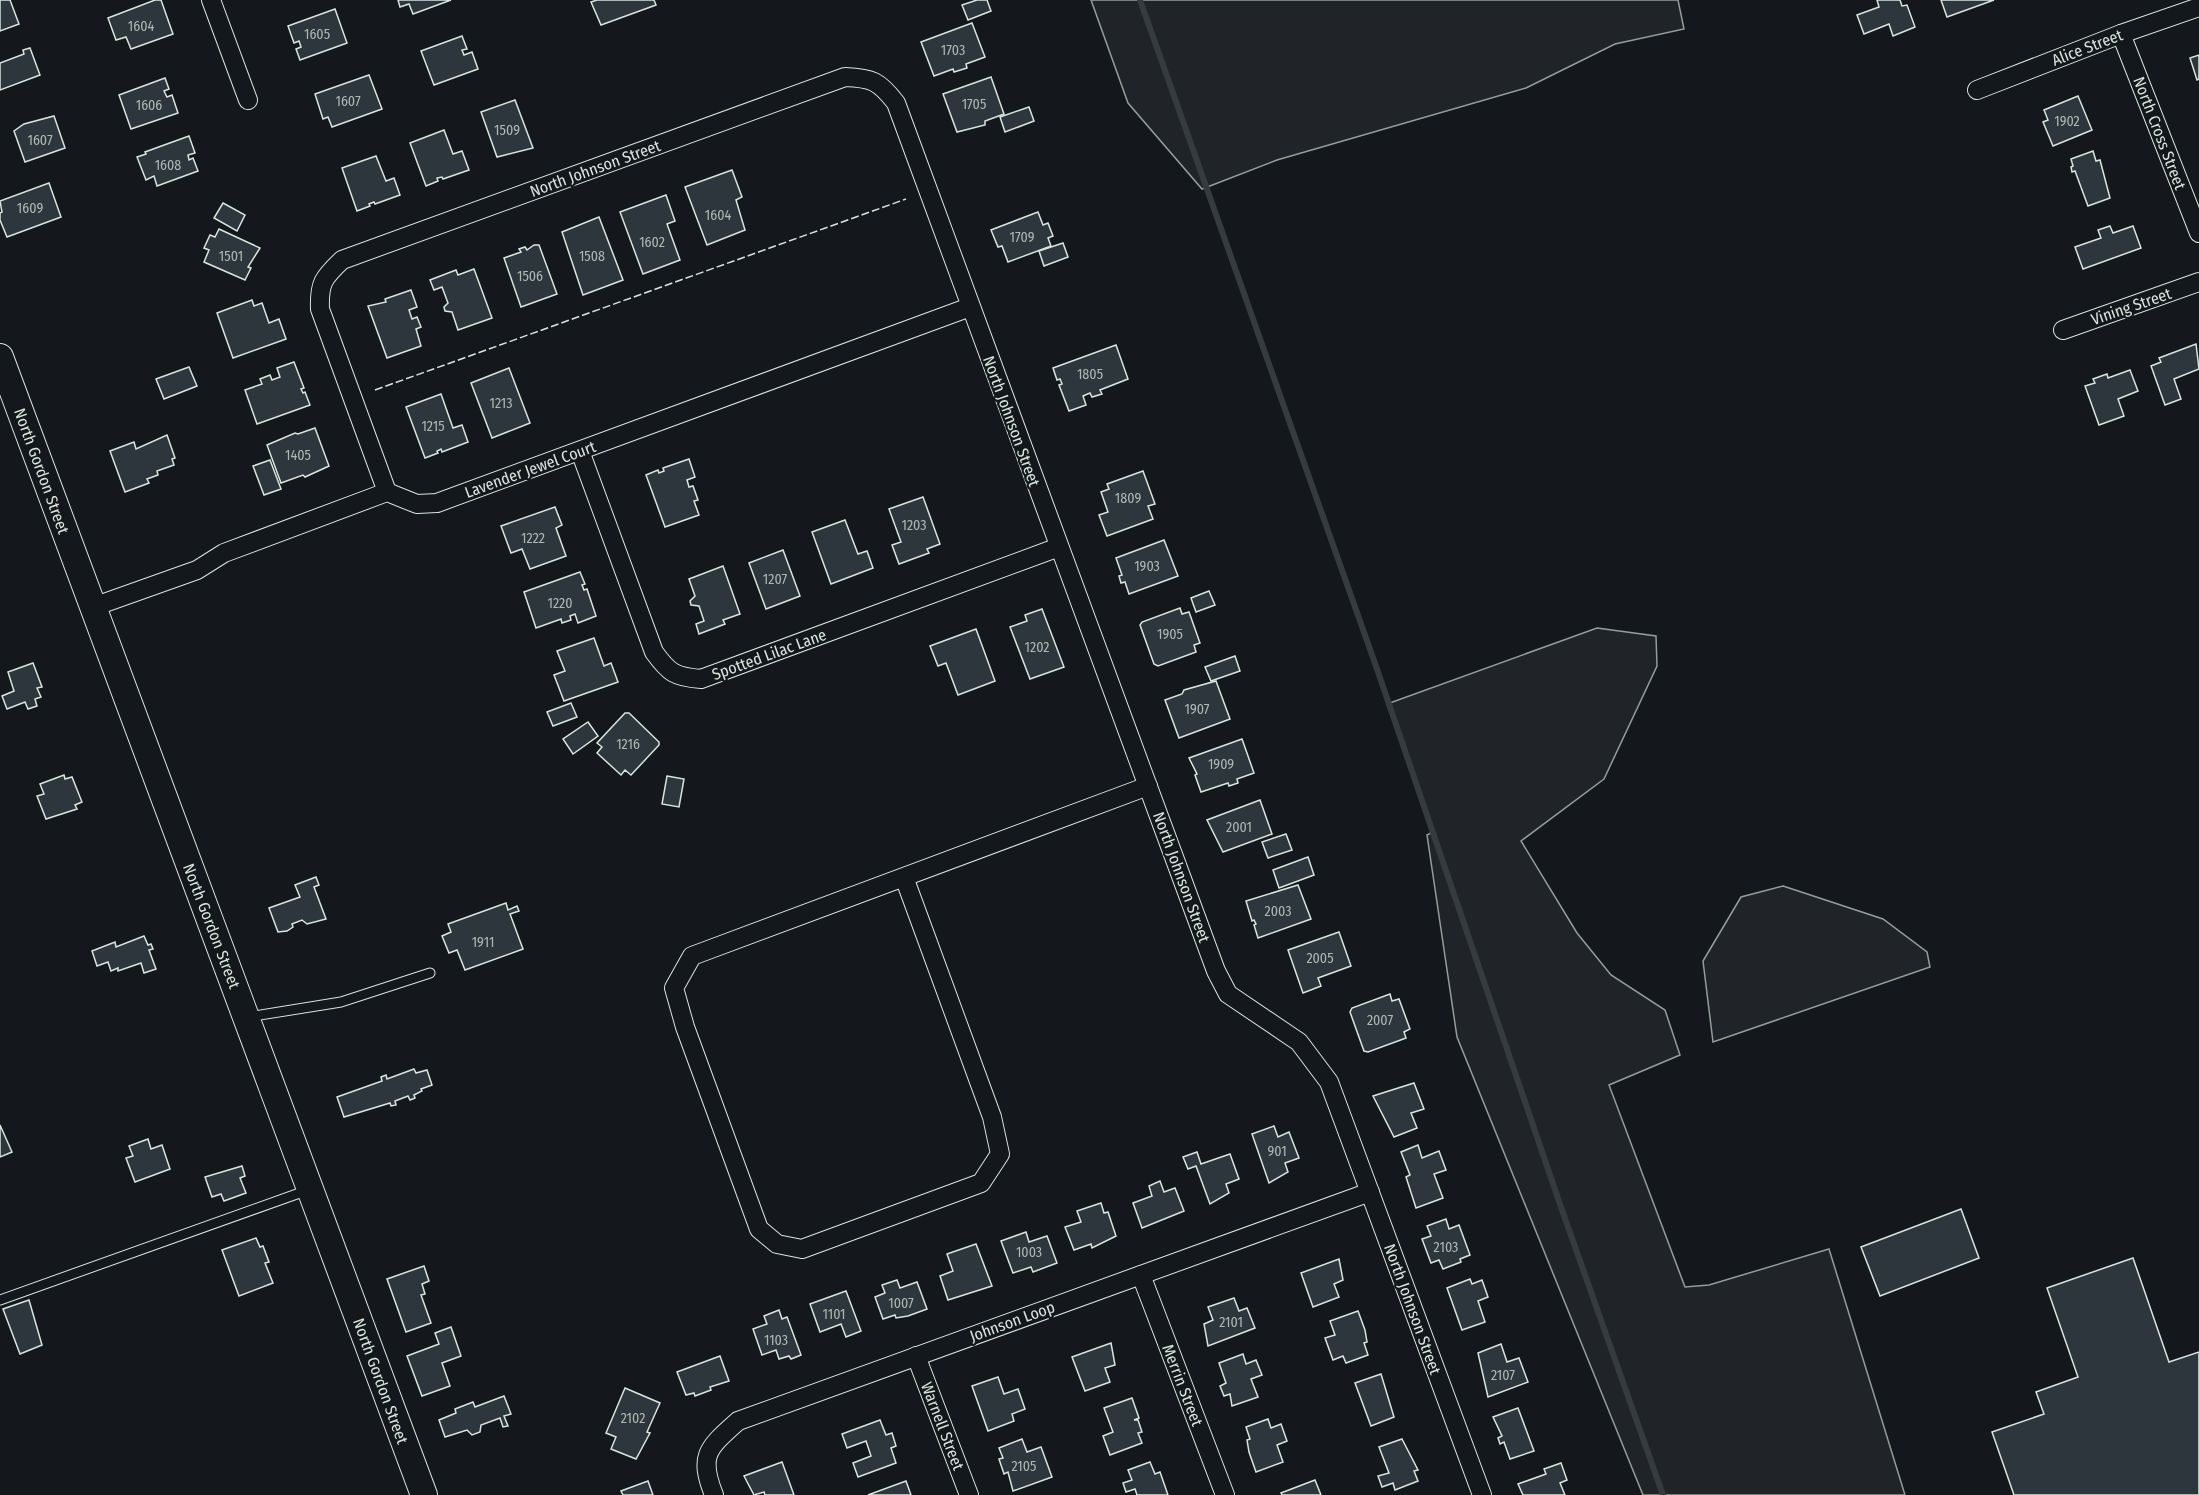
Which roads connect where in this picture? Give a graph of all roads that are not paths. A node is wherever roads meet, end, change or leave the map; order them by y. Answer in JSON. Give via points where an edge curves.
{"nodes":[{"id":1,"x":211,"y":0,"type":"edge"},
{"id":2,"x":2199,"y":7,"type":"edge"},
{"id":3,"x":2121,"y":34,"type":"junction"},
{"id":4,"x":1977,"y":90,"type":"dead end"},
{"id":5,"x":248,"y":100,"type":"dead end"},
{"id":6,"x":2199,"y":233,"type":"edge"},
{"id":7,"x":2199,"y":282,"type":"edge"},
{"id":8,"x":970,"y":307,"type":"junction"},
{"id":9,"x":2063,"y":330,"type":"dead end"},
{"id":10,"x":0,"y":357,"type":"edge"},
{"id":11,"x":580,"y":451,"type":"junction"},
{"id":12,"x":387,"y":492,"type":"junction"},
{"id":13,"x":1059,"y":547,"type":"junction"},
{"id":14,"x":93,"y":607,"type":"junction"},
{"id":15,"x":1148,"y":786,"type":"junction"},
{"id":16,"x":904,"y":877,"type":"junction"},
{"id":17,"x":430,"y":973,"type":"dead end"},
{"id":18,"x":246,"y":1017,"type":"junction"},
{"id":19,"x":310,"y":1189,"type":"junction"},
{"id":20,"x":1370,"y":1192,"type":"junction"},
{"id":21,"x":1141,"y":1275,"type":"junction"},
{"id":22,"x":0,"y":1300,"type":"edge"},
{"id":23,"x":916,"y":1356,"type":"junction"},
{"id":24,"x":424,"y":1495,"type":"edge"},
{"id":25,"x":714,"y":1495,"type":"edge"},
{"id":26,"x":969,"y":1495,"type":"edge"},
{"id":27,"x":1225,"y":1495,"type":"edge"},
{"id":28,"x":1482,"y":1495,"type":"edge"}],
"edges":[{"from":1,"to":5,"type":"street"},
{"from":2,"to":3,"type":"street","name":"Alice Street"},
{"from":3,"to":4,"type":"street","name":"Alice Street"},
{"from":3,"to":6,"type":"street","name":"North Cross Street"},
{"from":7,"to":9,"type":"street","name":"Vining Street"},
{"from":8,"to":11,"type":"street","name":"Lavender Jewel Court"},
{"from":8,"to":12,"type":"street","name":"North Johnson Street","via":[[896,103],[884,87],[868,78],[844,77],[342,260],[319,288],[320,309]]},
{"from":8,"to":13,"type":"street","name":"North Johnson Street"},
{"from":10,"to":14,"type":"street","name":"North Gordon Street"},
{"from":11,"to":12,"type":"street","name":"Lavender Jewel Court","via":[[436,503],[417,504]]},
{"from":11,"to":13,"type":"street","name":"Spotted Lilac Lane","via":[[654,652],[668,671],[683,678],[701,680]]},
{"from":12,"to":14,"type":"street","via":[[224,553],[197,570]]},
{"from":13,"to":15,"type":"street","name":"North Johnson Street"},
{"from":14,"to":18,"type":"street","name":"North Gordon Street"},
{"from":15,"to":16,"type":"street"},
{"from":15,"to":20,"type":"street","name":"North Johnson Street","via":[[1228,994],[1299,1042],[1313,1058],[1329,1082]]},
{"from":16,"to":16,"type":"street","via":[[692,956],[674,988],[759,1228],[777,1244],[802,1249],[981,1183],[1000,1154],[992,1117]]},
{"from":17,"to":18,"type":"lane","via":[[341,1002]]},
{"from":18,"to":19,"type":"street","name":"North Gordon Street"},
{"from":19,"to":22,"type":"lane"},
{"from":19,"to":24,"type":"street","name":"North Gordon Street"},
{"from":20,"to":21,"type":"street","name":"Johnson Loop"},
{"from":20,"to":28,"type":"street","name":"North Johnson Street"},
{"from":21,"to":23,"type":"street","name":"Johnson Loop"},
{"from":21,"to":27,"type":"street","name":"Merrin Street"},
{"from":23,"to":25,"type":"street","name":"Johnson Loop","via":[[738,1421],[711,1445],[705,1471]]},
{"from":23,"to":26,"type":"street","name":"Warnell Street"}]}
